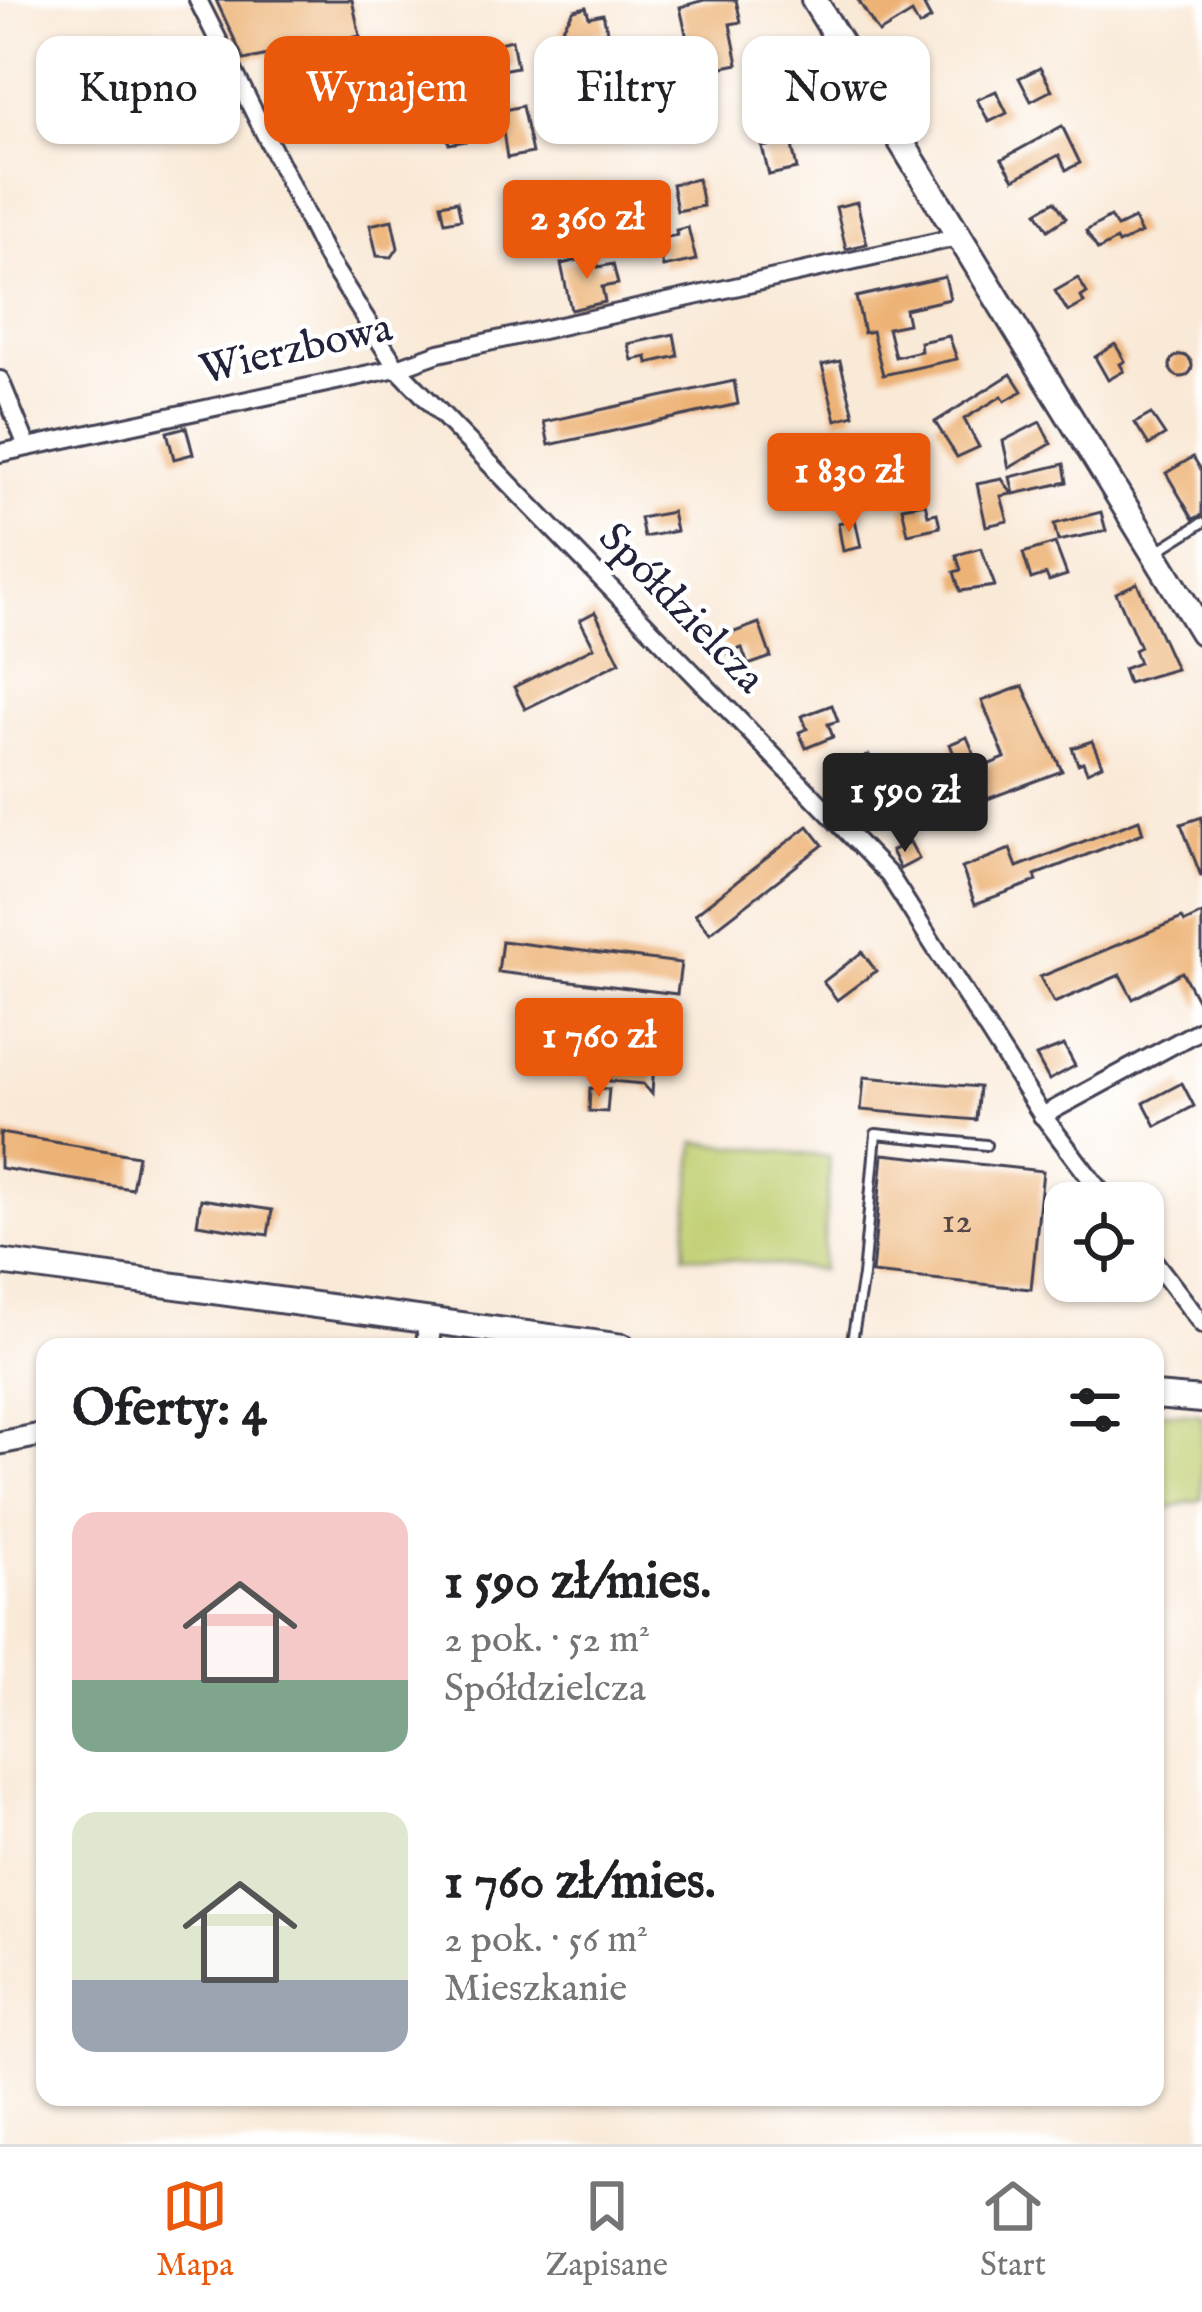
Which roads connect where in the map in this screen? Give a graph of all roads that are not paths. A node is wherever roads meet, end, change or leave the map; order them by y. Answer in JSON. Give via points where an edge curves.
{"nodes":[{"id":1,"x":198,"y":0,"type":"edge"},
{"id":2,"x":814,"y":0,"type":"edge"},
{"id":3,"x":958,"y":237,"type":"junction"},
{"id":4,"x":397,"y":368,"type":"junction"},
{"id":5,"x":0,"y":380,"type":"edge"},
{"id":6,"x":28,"y":446,"type":"junction"},
{"id":7,"x":0,"y":453,"type":"edge"},
{"id":8,"x":1202,"y":523,"type":"edge"},
{"id":9,"x":1153,"y":555,"type":"junction"},
{"id":10,"x":1202,"y":632,"type":"edge"},
{"id":11,"x":1202,"y":1029,"type":"edge"},
{"id":12,"x":1042,"y":1116,"type":"junction"},
{"id":13,"x":986,"y":1145,"type":"dead end"},
{"id":14,"x":1093,"y":1182,"type":"edge"},
{"id":15,"x":0,"y":1262,"type":"edge"},
{"id":16,"x":1164,"y":1274,"type":"edge"},
{"id":17,"x":425,"y":1321,"type":"junction"},
{"id":18,"x":1202,"y":1324,"type":"edge"},
{"id":19,"x":428,"y":1338,"type":"edge"},
{"id":20,"x":546,"y":1338,"type":"edge"},
{"id":21,"x":852,"y":1338,"type":"edge"},
{"id":22,"x":1164,"y":1397,"type":"edge"},
{"id":23,"x":1202,"y":1400,"type":"edge"},
{"id":24,"x":36,"y":1436,"type":"edge"},
{"id":25,"x":0,"y":1443,"type":"edge"}],
"edges":[{"from":1,"to":4,"type":"street","name":"Spółdzielcza","via":[[327,258]]},
{"from":2,"to":3,"type":"main road"},
{"from":3,"to":4,"type":"street","name":"Wierzbowa","via":[[439,352]]},
{"from":3,"to":9,"type":"main road"},
{"from":4,"to":6,"type":"street","name":"Wierzbowa"},
{"from":4,"to":12,"type":"street","name":"Spółdzielcza","via":[[889,875]]},
{"from":5,"to":6,"type":"street"},
{"from":6,"to":7,"type":"street","name":"Wierzbowa"},
{"from":8,"to":9,"type":"lane"},
{"from":9,"to":10,"type":"main road"},
{"from":11,"to":12,"type":"street"},
{"from":12,"to":14,"type":"street","name":"Spółdzielcza"},
{"from":13,"to":21,"type":"lane","via":[[876,1134]]},
{"from":15,"to":17,"type":"main road"},
{"from":16,"to":18,"type":"street"},
{"from":17,"to":19,"type":"street"},
{"from":17,"to":20,"type":"main road"},
{"from":22,"to":23,"type":"main road"},
{"from":24,"to":25,"type":"street"}]}
